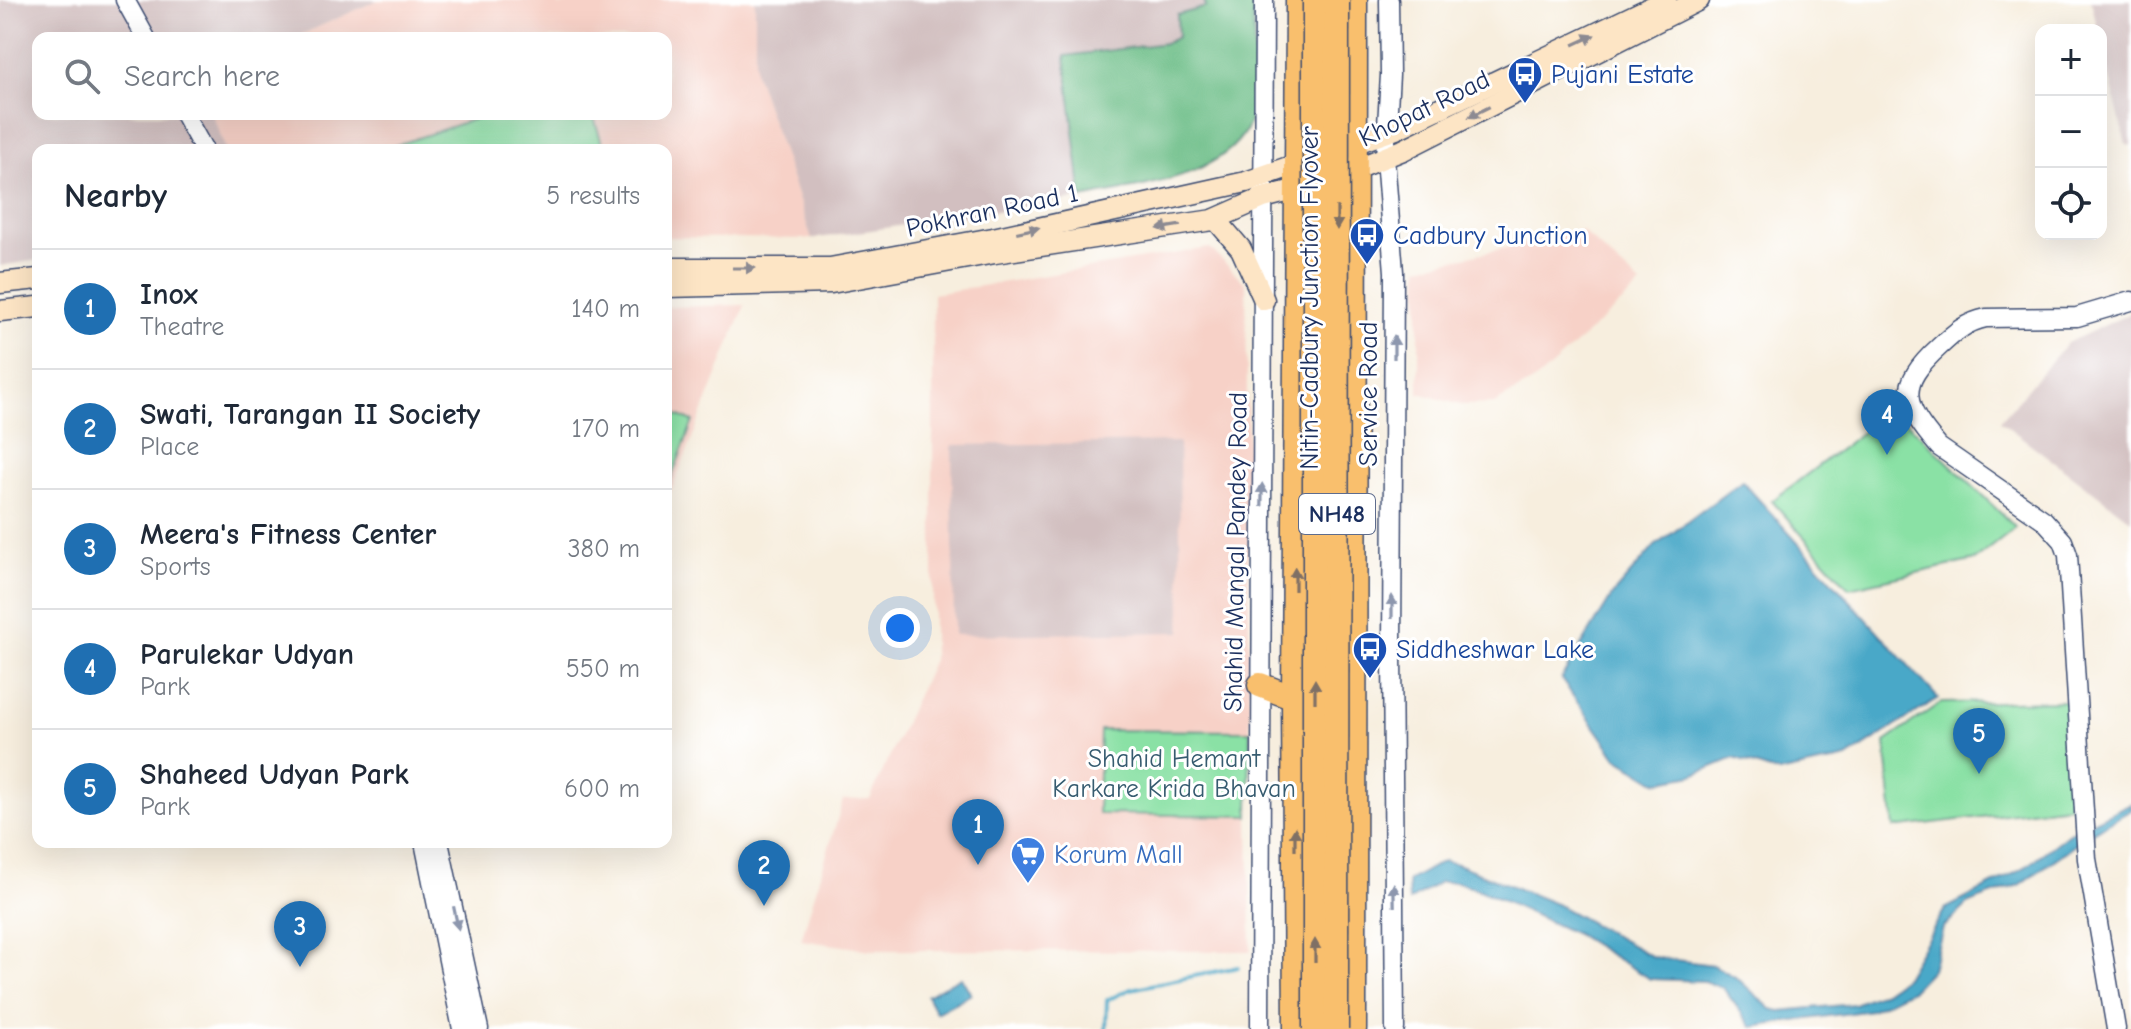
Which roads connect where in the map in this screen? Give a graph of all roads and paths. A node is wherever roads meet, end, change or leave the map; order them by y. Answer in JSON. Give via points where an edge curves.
{"nodes":[{"id":1,"x":125,"y":0,"type":"edge"},
{"id":2,"x":1264,"y":0,"type":"edge"},
{"id":3,"x":1298,"y":0,"type":"edge"},
{"id":4,"x":1315,"y":0,"type":"edge"},
{"id":5,"x":1337,"y":0,"type":"edge"},
{"id":6,"x":1355,"y":0,"type":"edge"},
{"id":7,"x":1389,"y":0,"type":"edge"},
{"id":8,"x":1699,"y":0,"type":"edge"},
{"id":9,"x":1668,"y":4,"type":"edge"},
{"id":10,"x":143,"y":32,"type":"edge"},
{"id":11,"x":187,"y":120,"type":"edge"},
{"id":12,"x":1387,"y":133,"type":"junction"},
{"id":13,"x":201,"y":144,"type":"edge"},
{"id":14,"x":1355,"y":144,"type":"junction"},
{"id":15,"x":1321,"y":156,"type":"joint"},
{"id":16,"x":1385,"y":158,"type":"junction"},
{"id":17,"x":1298,"y":164,"type":"junction"},
{"id":18,"x":1355,"y":170,"type":"junction"},
{"id":19,"x":1263,"y":176,"type":"junction"},
{"id":20,"x":1297,"y":191,"type":"junction"},
{"id":21,"x":1263,"y":198,"type":"junction"},
{"id":22,"x":1213,"y":220,"type":"junction"},
{"id":23,"x":994,"y":246,"type":"junction"},
{"id":24,"x":672,"y":268,"type":"edge"},
{"id":25,"x":32,"y":280,"type":"edge"},
{"id":26,"x":0,"y":283,"type":"edge"},
{"id":27,"x":672,"y":287,"type":"edge"},
{"id":28,"x":1264,"y":300,"type":"junction"},
{"id":29,"x":2131,"y":301,"type":"edge"},
{"id":30,"x":32,"y":308,"type":"edge"},
{"id":31,"x":0,"y":311,"type":"edge"},
{"id":32,"x":1260,"y":685,"type":"junction"},
{"id":33,"x":1294,"y":698,"type":"junction"},
{"id":34,"x":425,"y":848,"type":"edge"},
{"id":35,"x":440,"y":848,"type":"edge"},
{"id":36,"x":462,"y":1029,"type":"edge"},
{"id":37,"x":479,"y":1029,"type":"edge"},
{"id":38,"x":1260,"y":1029,"type":"edge"},
{"id":39,"x":1296,"y":1029,"type":"edge"},
{"id":40,"x":1315,"y":1029,"type":"edge"},
{"id":41,"x":1336,"y":1029,"type":"edge"},
{"id":42,"x":1354,"y":1029,"type":"edge"},
{"id":43,"x":1395,"y":1029,"type":"edge"},
{"id":44,"x":2116,"y":1029,"type":"edge"}],
"edges":[{"from":1,"to":10,"type":"street"},
{"from":2,"to":19,"type":"street","name":"Shahid Mangal Pandey Road"},
{"from":3,"to":17,"type":"highway"},
{"from":40,"to":4,"type":"highway","name":"Nitin-Cadbury Junction Flyover","number":"NH48","one_way":true,"bridge":true},
{"from":5,"to":41,"type":"highway","name":"Nitin-Cadbury Junction Flyover","number":"NH48","one_way":true,"bridge":true},
{"from":6,"to":14,"type":"highway"},
{"from":7,"to":12,"type":"street","name":"Service Road"},
{"from":8,"to":9,"type":"main road","name":"Khopat Road"},
{"from":12,"to":9,"type":"main road","name":"Khopat Road","one_way":true},
{"from":9,"to":16,"type":"main road","name":"Khopat Road","one_way":true},
{"from":11,"to":13,"type":"street"},
{"from":12,"to":14,"type":"main road","name":"Khopat Road"},
{"from":12,"to":16,"type":"street","name":"Service Road"},
{"from":14,"to":15,"type":"main road","name":"Khopat Road"},
{"from":14,"to":18,"type":"highway"},
{"from":15,"to":17,"type":"main road","name":"Pokhran Road 1"},
{"from":16,"to":18,"type":"main road","name":"Khopat Road"},
{"from":43,"to":16,"type":"street","name":"Service Road","one_way":true,"via":[[1394,286]]},
{"from":17,"to":19,"type":"main road","name":"Pokhran Road 1"},
{"from":17,"to":20,"type":"highway"},
{"from":18,"to":20,"type":"main road","name":"Khopat Road"},
{"from":18,"to":42,"type":"highway"},
{"from":19,"to":21,"type":"street","name":"Shahid Mangal Pandey Road"},
{"from":23,"to":19,"type":"main road","name":"Pokhran Road 1","one_way":true},
{"from":20,"to":21,"type":"main road","name":"Pokhran Road 1"},
{"from":33,"to":20,"type":"highway","one_way":true},
{"from":21,"to":22,"type":"main road","name":"Pokhran Road 1"},
{"from":21,"to":28,"type":"street","name":"Shahid Mangal Pandey Road"},
{"from":22,"to":23,"type":"main road","name":"Pokhran Road 1","one_way":true},
{"from":22,"to":28,"type":"main road","via":[[1241,249]]},
{"from":24,"to":23,"type":"main road","name":"Pokhran Road 1","one_way":true,"via":[[830,268]]},
{"from":23,"to":27,"type":"main road","name":"Pokhran Road 1","via":[[831,283]]},
{"from":25,"to":26,"type":"main road"},
{"from":32,"to":28,"type":"street","name":"Shahid Mangal Pandey Road","one_way":true},
{"from":29,"to":44,"type":"street","via":[[2077,317],[1972,321],[1918,365],[1908,395],[1939,447],[2044,520],[2068,555],[2083,816]]},
{"from":30,"to":31,"type":"main road"},
{"from":32,"to":33,"type":"highway"},
{"from":32,"to":38,"type":"street","name":"Shahid Mangal Pandey Road"},
{"from":39,"to":33,"type":"highway","one_way":true},
{"from":34,"to":36,"type":"street"},
{"from":35,"to":37,"type":"street","one_way":true}]}
